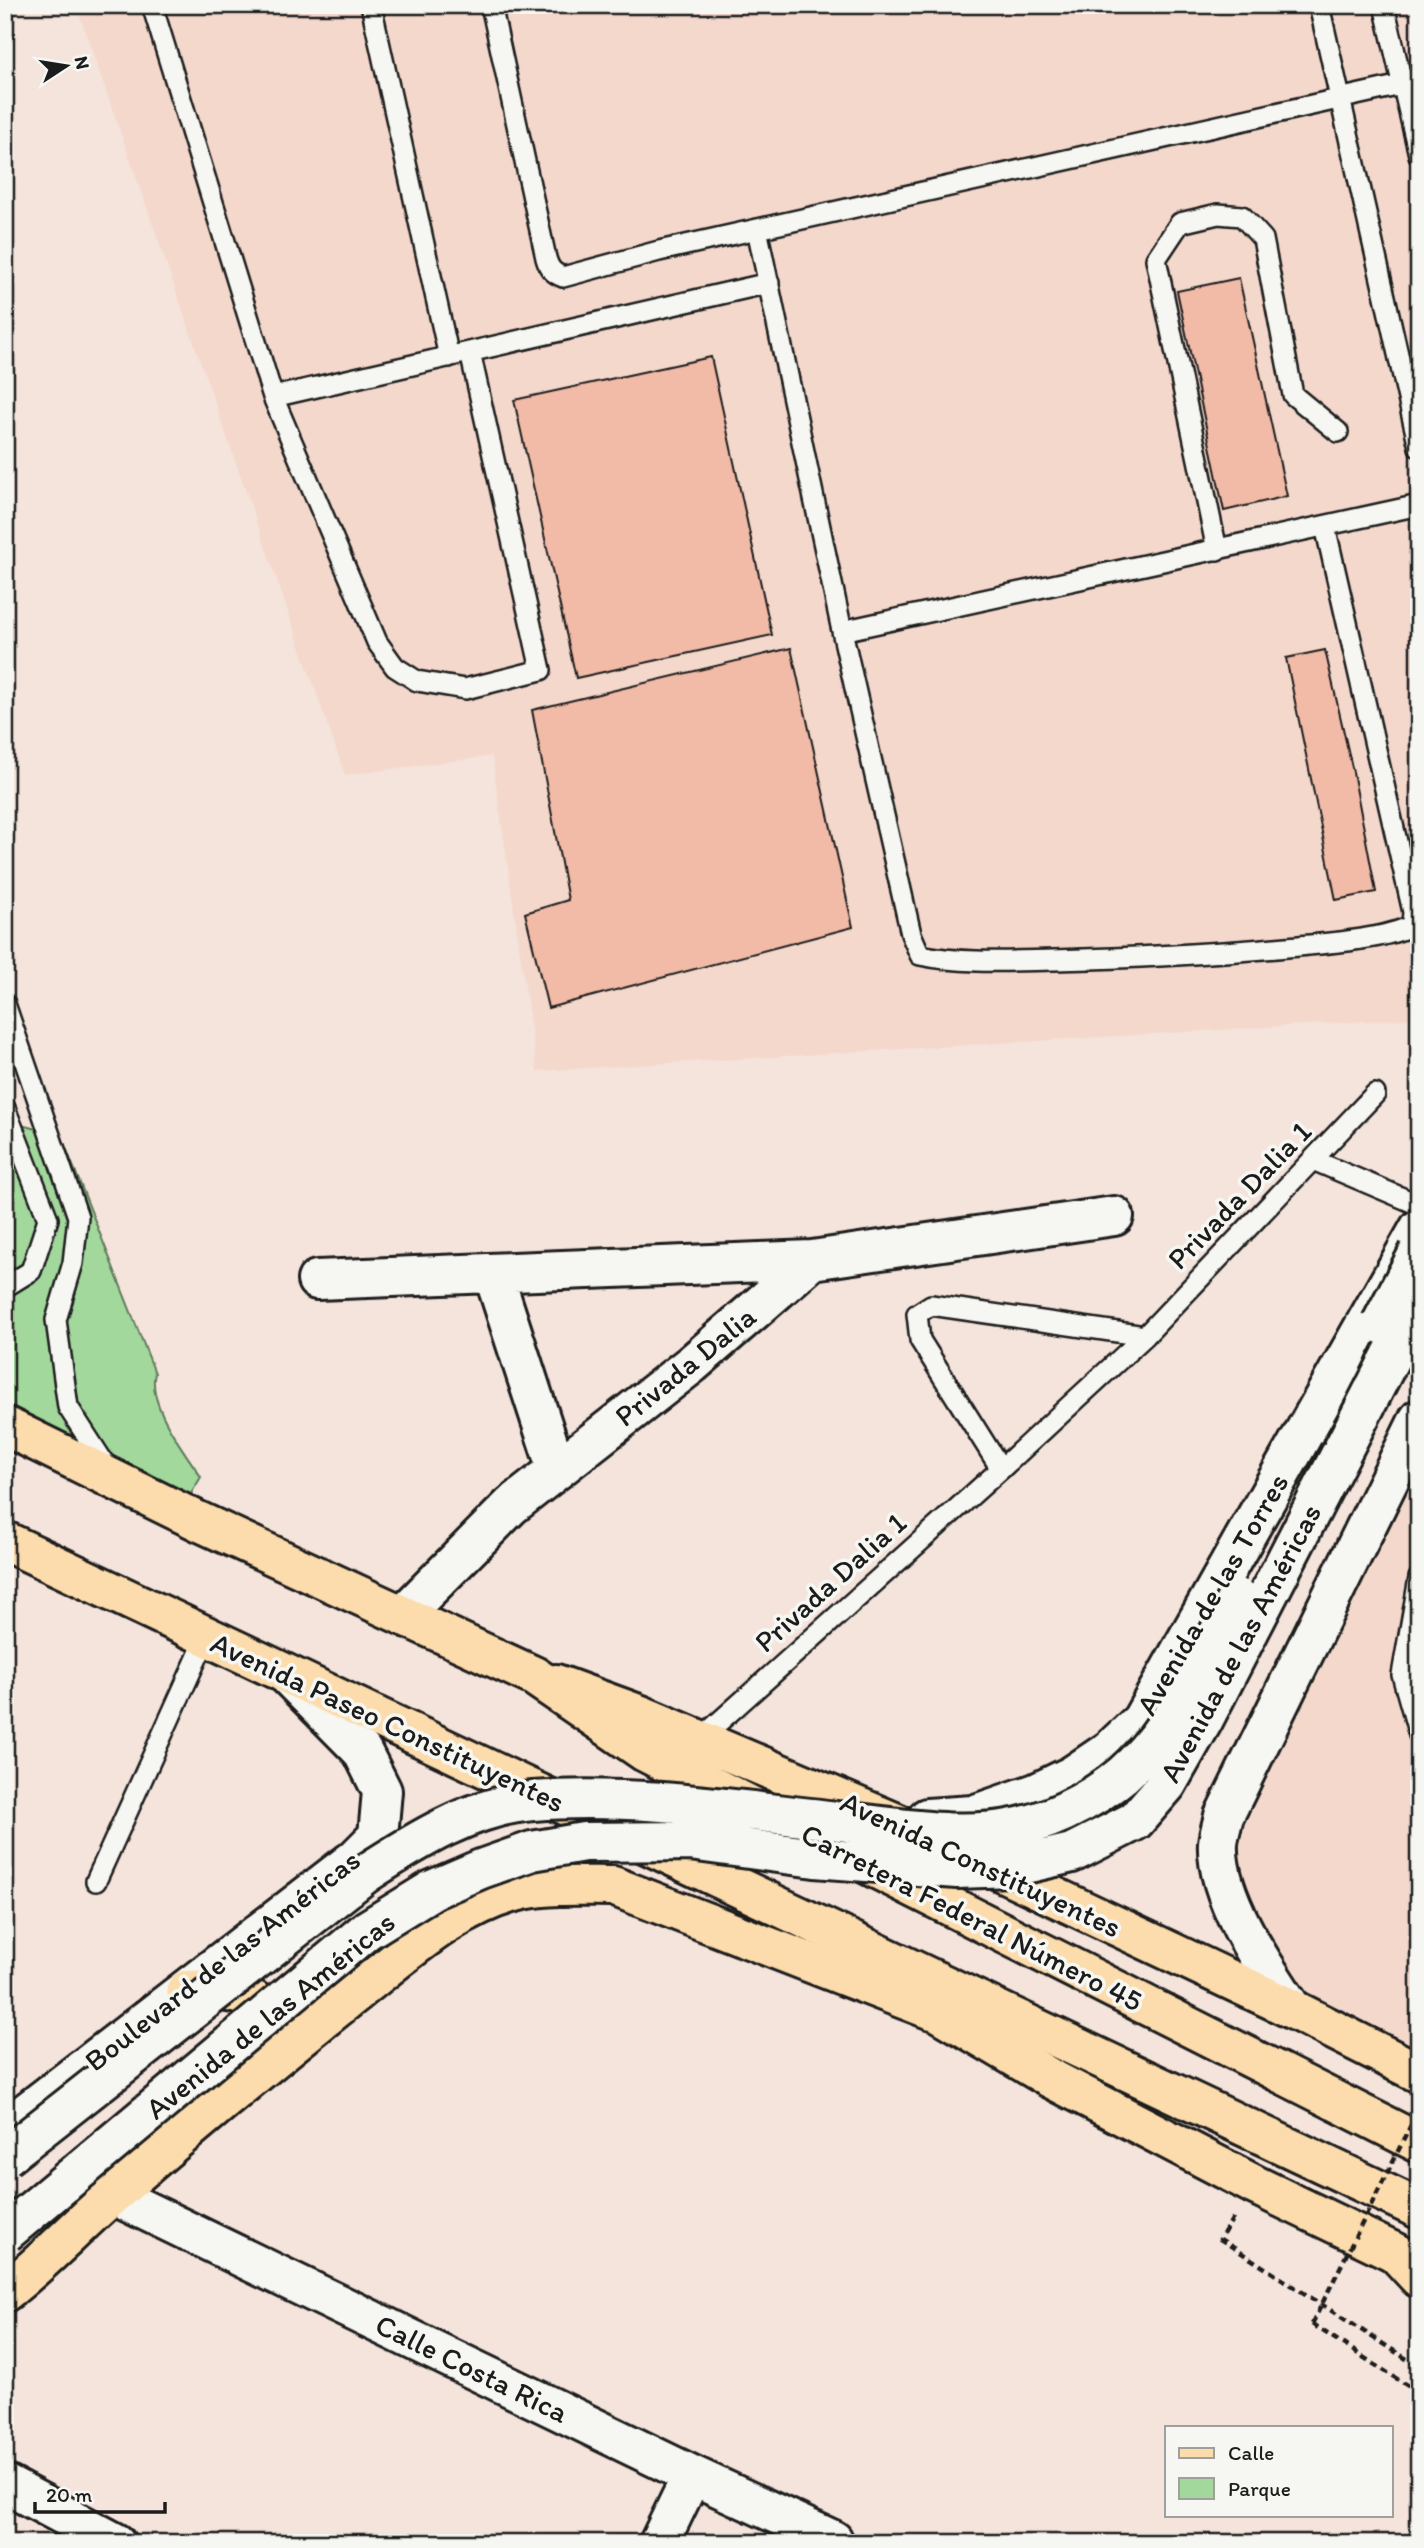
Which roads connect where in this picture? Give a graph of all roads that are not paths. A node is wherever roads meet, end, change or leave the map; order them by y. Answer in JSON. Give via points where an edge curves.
{"nodes":[{"id":1,"x":152,"y":5,"type":"edge"},
{"id":2,"x":371,"y":5,"type":"edge"},
{"id":3,"x":491,"y":5,"type":"edge"},
{"id":4,"x":1319,"y":5,"type":"edge"},
{"id":5,"x":1384,"y":5,"type":"edge"},
{"id":6,"x":1410,"y":82,"type":"edge"},
{"id":7,"x":1340,"y":98,"type":"junction"},
{"id":8,"x":1419,"y":155,"type":"edge"},
{"id":9,"x":757,"y":229,"type":"junction"},
{"id":10,"x":768,"y":283,"type":"junction"},
{"id":11,"x":470,"y":352,"type":"junction"},
{"id":12,"x":449,"y":357,"type":"junction"},
{"id":13,"x":273,"y":397,"type":"junction"},
{"id":14,"x":1338,"y":432,"type":"dead end"},
{"id":15,"x":1419,"y":447,"type":"edge"},
{"id":16,"x":1419,"y":505,"type":"edge"},
{"id":17,"x":1325,"y":526,"type":"junction"},
{"id":18,"x":1217,"y":550,"type":"junction"},
{"id":19,"x":842,"y":631,"type":"junction"},
{"id":20,"x":5,"y":1004,"type":"edge"},
{"id":21,"x":1375,"y":1094,"type":"dead end"},
{"id":22,"x":5,"y":1108,"type":"edge"},
{"id":23,"x":1313,"y":1160,"type":"junction"},
{"id":24,"x":1419,"y":1205,"type":"edge"},
{"id":25,"x":1114,"y":1216,"type":"dead end"},
{"id":26,"x":1419,"y":1229,"type":"edge"},
{"id":27,"x":1419,"y":1252,"type":"edge"},
{"id":28,"x":812,"y":1260,"type":"junction"},
{"id":29,"x":493,"y":1273,"type":"junction"},
{"id":30,"x":317,"y":1280,"type":"dead end"},
{"id":31,"x":5,"y":1287,"type":"edge"},
{"id":32,"x":1419,"y":1302,"type":"edge"},
{"id":33,"x":1145,"y":1336,"type":"junction"},
{"id":34,"x":1419,"y":1419,"type":"edge"},
{"id":35,"x":5,"y":1426,"type":"edge"},
{"id":36,"x":1001,"y":1469,"type":"junction"},
{"id":37,"x":557,"y":1470,"type":"junction"},
{"id":38,"x":114,"y":1479,"type":"junction"},
{"id":39,"x":5,"y":1541,"type":"edge"},
{"id":40,"x":1419,"y":1578,"type":"edge"},
{"id":41,"x":403,"y":1615,"type":"junction"},
{"id":42,"x":207,"y":1636,"type":"junction"},
{"id":43,"x":285,"y":1672,"type":"junction"},
{"id":44,"x":534,"y":1676,"type":"junction"},
{"id":45,"x":1419,"y":1735,"type":"edge"},
{"id":46,"x":700,"y":1739,"type":"junction"},
{"id":47,"x":893,"y":1821,"type":"junction"},
{"id":48,"x":96,"y":1881,"type":"dead end"},
{"id":49,"x":771,"y":1903,"type":"junction"},
{"id":50,"x":186,"y":1990,"type":"junction"},
{"id":51,"x":1292,"y":2009,"type":"junction"},
{"id":52,"x":932,"y":2010,"type":"junction"},
{"id":53,"x":279,"y":2054,"type":"junction"},
{"id":54,"x":1419,"y":2073,"type":"edge"},
{"id":55,"x":5,"y":2129,"type":"edge"},
{"id":56,"x":1419,"y":2143,"type":"edge"},
{"id":57,"x":5,"y":2157,"type":"edge"},
{"id":58,"x":113,"y":2195,"type":"junction"},
{"id":59,"x":1419,"y":2209,"type":"edge"},
{"id":60,"x":5,"y":2233,"type":"edge"},
{"id":61,"x":1411,"y":2264,"type":"edge"},
{"id":62,"x":5,"y":2292,"type":"edge"},
{"id":63,"x":692,"y":2474,"type":"junction"},
{"id":64,"x":5,"y":2484,"type":"edge"},
{"id":65,"x":833,"y":2540,"type":"dead end"},
{"id":66,"x":116,"y":2543,"type":"edge"},
{"id":67,"x":659,"y":2543,"type":"edge"}],
"edges":[{"from":1,"to":13,"type":"lane"},
{"from":2,"to":12,"type":"lane"},
{"from":3,"to":9,"type":"lane","via":[[549,267],[555,274],[570,276]]},
{"from":4,"to":7,"type":"lane"},
{"from":5,"to":6,"type":"lane"},
{"from":6,"to":7,"type":"lane"},
{"from":6,"to":8,"type":"lane"},
{"from":7,"to":9,"type":"lane"},
{"from":7,"to":15,"type":"lane"},
{"from":9,"to":10,"type":"lane"},
{"from":10,"to":11,"type":"lane"},
{"from":10,"to":19,"type":"lane"},
{"from":11,"to":12,"type":"lane"},
{"from":11,"to":13,"type":"lane","via":[[541,670],[466,689],[417,681],[395,667],[377,642]]},
{"from":12,"to":13,"type":"lane"},
{"from":14,"to":18,"type":"lane","via":[[1293,395],[1263,239],[1242,216],[1218,214],[1180,223],[1156,259]]},
{"from":16,"to":17,"type":"lane"},
{"from":17,"to":18,"type":"lane"},
{"from":17,"to":19,"type":"lane","via":[[1413,912],[1412,925],[1401,931],[1216,953],[1031,960],[942,959],[920,954],[911,934]]},
{"from":18,"to":19,"type":"lane"},
{"from":20,"to":38,"type":"lane","via":[[78,1217],[74,1263],[56,1320],[68,1407]]},
{"from":21,"to":23,"type":"lane","name":"Privada Dalia 1"},
{"from":22,"to":31,"type":"lane","via":[[48,1219],[31,1271]]},
{"from":23,"to":24,"type":"lane"},
{"from":23,"to":33,"type":"lane","name":"Privada Dalia 1"},
{"from":25,"to":28,"type":"street","name":"Privada Dalia"},
{"from":26,"to":47,"type":"street","name":"Avenida de las Torres","via":[[1141,1721],[1110,1751],[1036,1793],[973,1815]]},
{"from":27,"to":57,"type":"street","name":"Avenida de las Américas","bridge":true,"via":[[1197,1674],[1167,1724],[1134,1765],[1096,1794],[1020,1827],[960,1834],[636,1800],[532,1801],[490,1809],[408,1846],[365,1874]]},
{"from":28,"to":29,"type":"street","name":"Privada Dalia"},
{"from":28,"to":37,"type":"street","name":"Privada Dalia","via":[[692,1364]]},
{"from":29,"to":30,"type":"street","name":"Privada Dalia"},
{"from":29,"to":37,"type":"street"},
{"from":32,"to":60,"type":"street","name":"Avenida de las Américas","bridge":true,"via":[[1205,1719],[1167,1784],[1135,1821],[1072,1853],[1013,1867],[957,1869],[841,1860],[690,1841],[584,1842],[532,1850],[432,1890],[367,1930]]},
{"from":33,"to":36,"type":"lane","name":"Privada Dalia 1"},
{"from":33,"to":36,"type":"lane","via":[[931,1305],[917,1314],[920,1340]]},
{"from":34,"to":51,"type":"street","via":[[1224,1816],[1218,1844],[1223,1884],[1256,1955]]},
{"from":35,"to":38,"type":"main road"},
{"from":36,"to":46,"type":"lane","name":"Privada Dalia 1"},
{"from":37,"to":41,"type":"street","name":"Privada Dalia","via":[[511,1506]]},
{"from":38,"to":41,"type":"main road"},
{"from":39,"to":42,"type":"main road","name":"Avenida Paseo Constituyentes"},
{"from":40,"to":45,"type":"lane","via":[[1402,1675]]},
{"from":41,"to":44,"type":"main road"},
{"from":42,"to":43,"type":"main road","name":"Avenida Paseo Constituyentes"},
{"from":42,"to":48,"type":"lane"},
{"from":43,"to":49,"type":"main road","name":"Avenida Paseo Constituyentes"},
{"from":43,"to":50,"type":"street","name":"Boulevard de las Américas","via":[[362,1751],[382,1791],[378,1836]]},
{"from":44,"to":46,"type":"main road","name":"Avenida Constituyentes"},
{"from":44,"to":56,"type":"main road","name":"Carretera Federal Número 45","via":[[645,1752]]},
{"from":46,"to":47,"type":"main road","name":"Avenida Constituyentes"},
{"from":47,"to":51,"type":"main road","name":"Avenida Constituyentes"},
{"from":49,"to":52,"type":"main road"},
{"from":49,"to":59,"type":"main road"},
{"from":50,"to":53,"type":"main road","via":[[217,1988],[245,1994],[262,2006],[275,2024]]},
{"from":50,"to":55,"type":"street","name":"Boulevard de las Américas"},
{"from":51,"to":54,"type":"main road","name":"Avenida Constituyentes"},
{"from":52,"to":53,"type":"main road","via":[[613,1886],[559,1886],[522,1891],[477,1908],[429,1935]]},
{"from":52,"to":61,"type":"main road","via":[[1050,2078]]},
{"from":53,"to":58,"type":"main road"},
{"from":58,"to":62,"type":"main road"},
{"from":58,"to":63,"type":"street","name":"Calle Costa Rica"},
{"from":63,"to":65,"type":"street","name":"Calle Costa Rica"},
{"from":63,"to":67,"type":"street"},
{"from":64,"to":66,"type":"street"}]}
